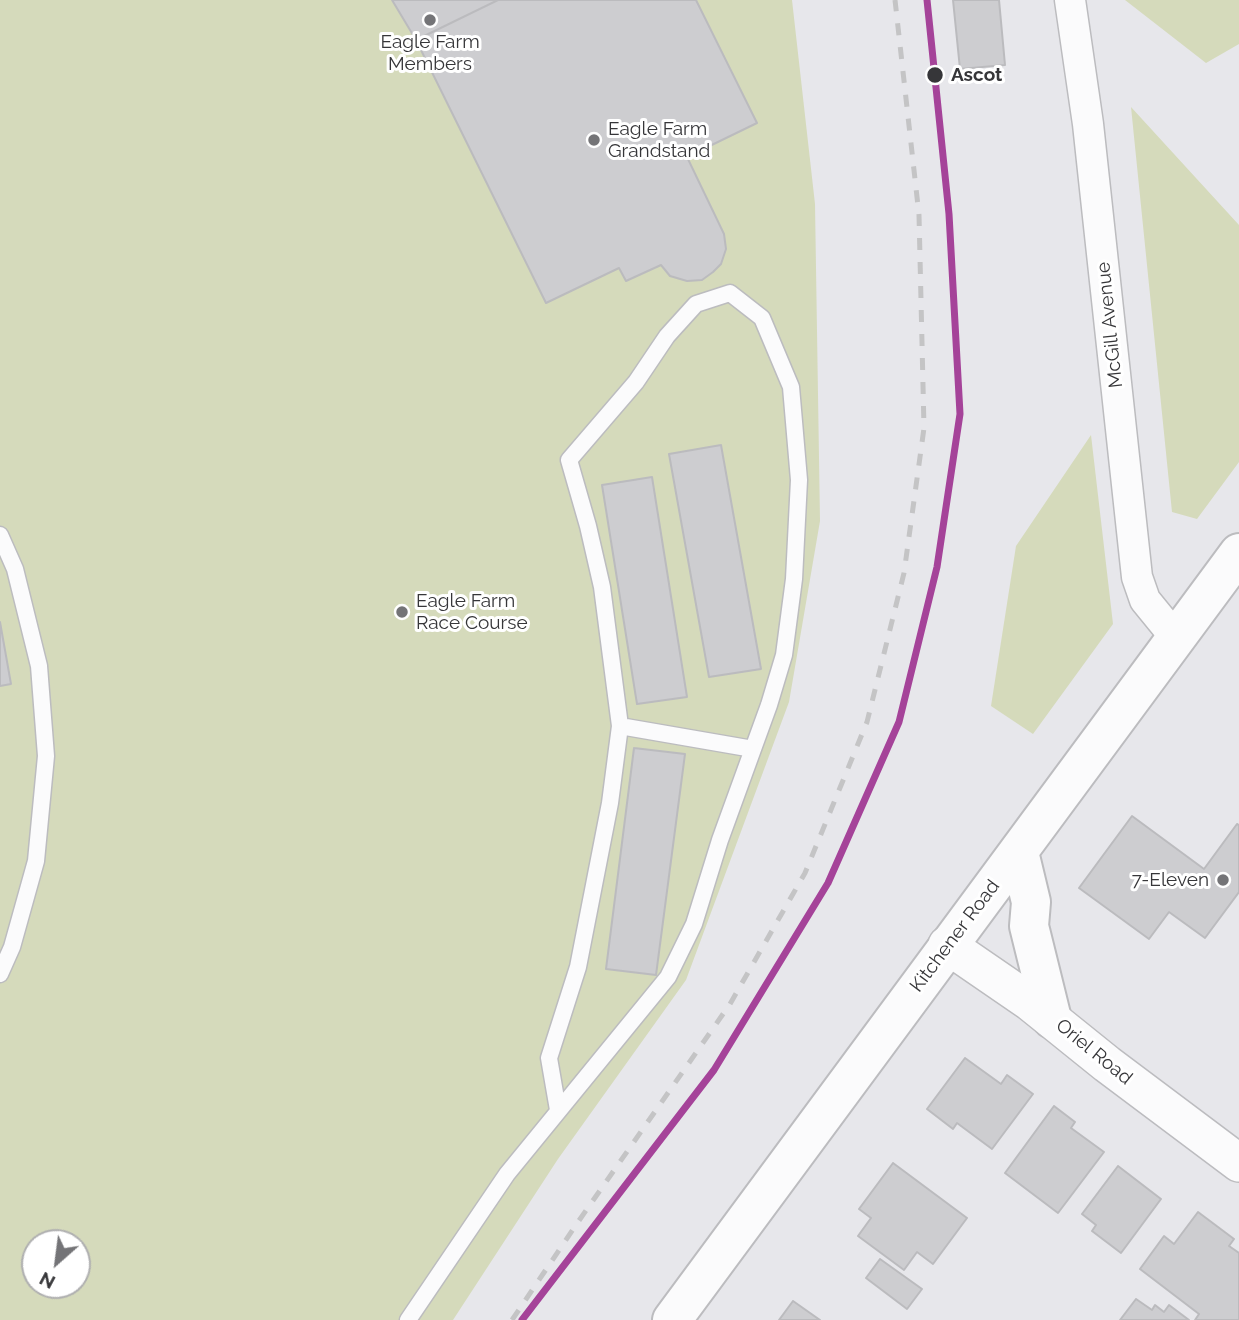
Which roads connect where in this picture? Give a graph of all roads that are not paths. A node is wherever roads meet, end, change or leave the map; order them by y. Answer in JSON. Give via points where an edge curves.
{"nodes":[{"id":1,"x":1070,"y":0,"type":"edge"},
{"id":2,"x":0,"y":535,"type":"edge"},
{"id":3,"x":1239,"y":553,"type":"edge"},
{"id":4,"x":1176,"y":638,"type":"junction"},
{"id":5,"x":620,"y":726,"type":"junction"},
{"id":6,"x":752,"y":749,"type":"junction"},
{"id":7,"x":1019,"y":852,"type":"junction"},
{"id":8,"x":947,"y":945,"type":"junction"},
{"id":9,"x":0,"y":974,"type":"edge"},
{"id":10,"x":1052,"y":1019,"type":"junction"},
{"id":11,"x":558,"y":1110,"type":"junction"},
{"id":12,"x":1239,"y":1163,"type":"edge"},
{"id":13,"x":408,"y":1320,"type":"edge"},
{"id":14,"x":672,"y":1320,"type":"edge"}],
"edges":[{"from":1,"to":4,"type":"street","name":"McGill Avenue","via":[[1088,124],[1137,577],[1145,600]]},
{"from":2,"to":9,"type":"lane","via":[[15,569],[39,666],[46,755],[36,861]]},
{"from":3,"to":4,"type":"main road","name":"Kitchener Road"},
{"from":4,"to":7,"type":"main road","name":"Kitchener Road"},
{"from":5,"to":6,"type":"lane"},
{"from":5,"to":6,"type":"lane","via":[[602,587],[569,460],[696,304],[730,293],[762,318],[791,387],[799,480],[784,655]]},
{"from":5,"to":11,"type":"lane","via":[[578,967],[549,1058]]},
{"from":6,"to":11,"type":"lane","via":[[694,924],[668,977]]},
{"from":7,"to":8,"type":"main road","name":"Kitchener Road"},
{"from":7,"to":10,"type":"main road","via":[[1031,902],[1029,926]]},
{"from":8,"to":10,"type":"street","name":"Oriel Road"},
{"from":8,"to":14,"type":"main road","name":"Kitchener Road"},
{"from":10,"to":12,"type":"street","name":"Oriel Road"},
{"from":11,"to":13,"type":"lane","via":[[507,1174]]}]}
